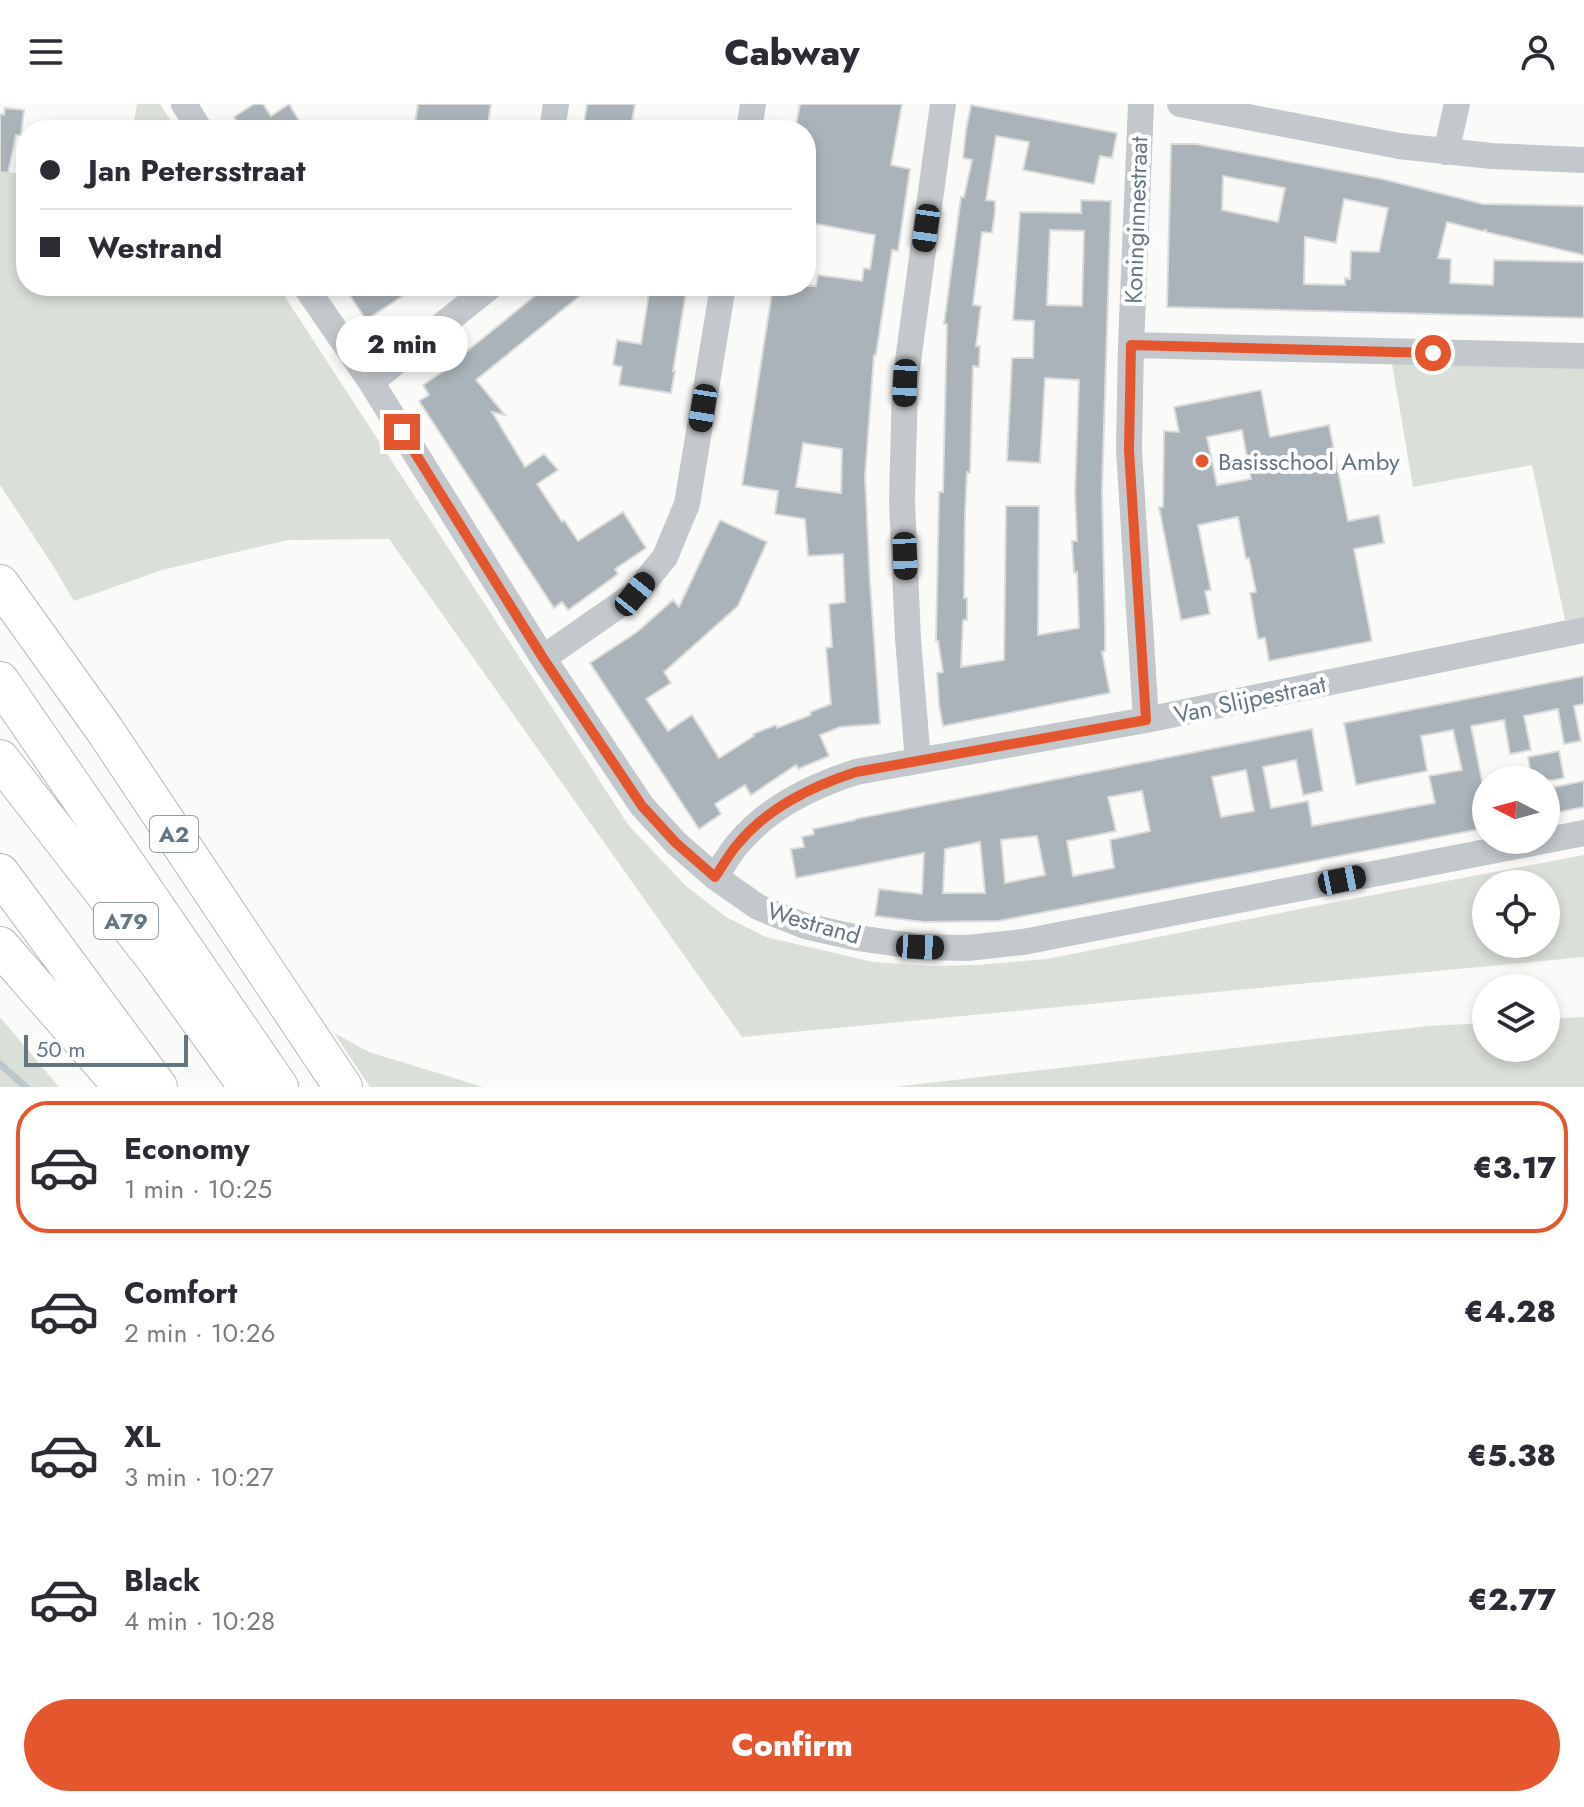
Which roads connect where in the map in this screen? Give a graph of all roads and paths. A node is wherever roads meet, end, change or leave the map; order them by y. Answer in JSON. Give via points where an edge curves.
{"nodes":[{"id":1,"x":943,"y":104,"type":"edge"},
{"id":2,"x":1141,"y":104,"type":"edge"},
{"id":3,"x":1180,"y":104,"type":"edge"},
{"id":4,"x":1457,"y":104,"type":"edge"},
{"id":5,"x":1269,"y":113,"type":"edge"},
{"id":6,"x":1446,"y":152,"type":"junction"},
{"id":7,"x":1584,"y":160,"type":"edge"},
{"id":8,"x":312,"y":296,"type":"edge"},
{"id":9,"x":478,"y":296,"type":"edge"},
{"id":10,"x":721,"y":296,"type":"edge"},
{"id":11,"x":1131,"y":345,"type":"junction"},
{"id":12,"x":1584,"y":356,"type":"edge"},
{"id":13,"x":371,"y":382,"type":"junction"},
{"id":14,"x":0,"y":584,"type":"edge"},
{"id":15,"x":1584,"y":630,"type":"edge"},
{"id":16,"x":543,"y":658,"type":"junction"},
{"id":17,"x":0,"y":681,"type":"edge"},
{"id":18,"x":1146,"y":720,"type":"junction"},
{"id":19,"x":0,"y":759,"type":"edge"},
{"id":20,"x":918,"y":761,"type":"junction"},
{"id":21,"x":1584,"y":833,"type":"edge"},
{"id":22,"x":0,"y":873,"type":"edge"},
{"id":23,"x":715,"y":877,"type":"junction"},
{"id":24,"x":0,"y":946,"type":"edge"},
{"id":25,"x":123,"y":1087,"type":"edge"},
{"id":26,"x":158,"y":1087,"type":"edge"},
{"id":27,"x":248,"y":1087,"type":"edge"},
{"id":28,"x":279,"y":1087,"type":"edge"},
{"id":29,"x":343,"y":1087,"type":"edge"}],
"edges":[{"from":1,"to":20,"type":"street","via":[[905,383],[902,501]]},
{"from":2,"to":11,"type":"street","name":"Koninginnestraat"},
{"from":3,"to":5,"type":"street"},
{"from":4,"to":6,"type":"street"},
{"from":5,"to":6,"type":"street","via":[[1399,146]]},
{"from":6,"to":7,"type":"street"},
{"from":8,"to":13,"type":"street","name":"Westrand"},
{"from":9,"to":13,"type":"street"},
{"from":10,"to":16,"type":"street","via":[[687,504],[665,557],[635,594]]},
{"from":11,"to":12,"type":"street"},
{"from":11,"to":18,"type":"street","name":"Koninginnestraat","via":[[1129,450]]},
{"from":13,"to":16,"type":"street","name":"Westrand"},
{"from":14,"to":29,"type":"highway","number":"A2","via":[[104,729]]},
{"from":15,"to":18,"type":"street","name":"Van Slijpestraat"},
{"from":16,"to":23,"type":"street","name":"Westrand","via":[[642,806]]},
{"from":17,"to":28,"type":"highway","number":"A2"},
{"from":18,"to":20,"type":"street","name":"Van Slijpestraat"},
{"from":19,"to":27,"type":"highway","number":"A79"},
{"from":20,"to":23,"type":"street","name":"Van Slijpestraat","via":[[856,772],[793,798],[735,847]]},
{"from":21,"to":23,"type":"street","name":"Westrand","via":[[1039,939],[967,948],[920,947],[805,926],[758,907]]},
{"from":22,"to":26,"type":"highway"},
{"from":24,"to":25,"type":"highway"}]}
